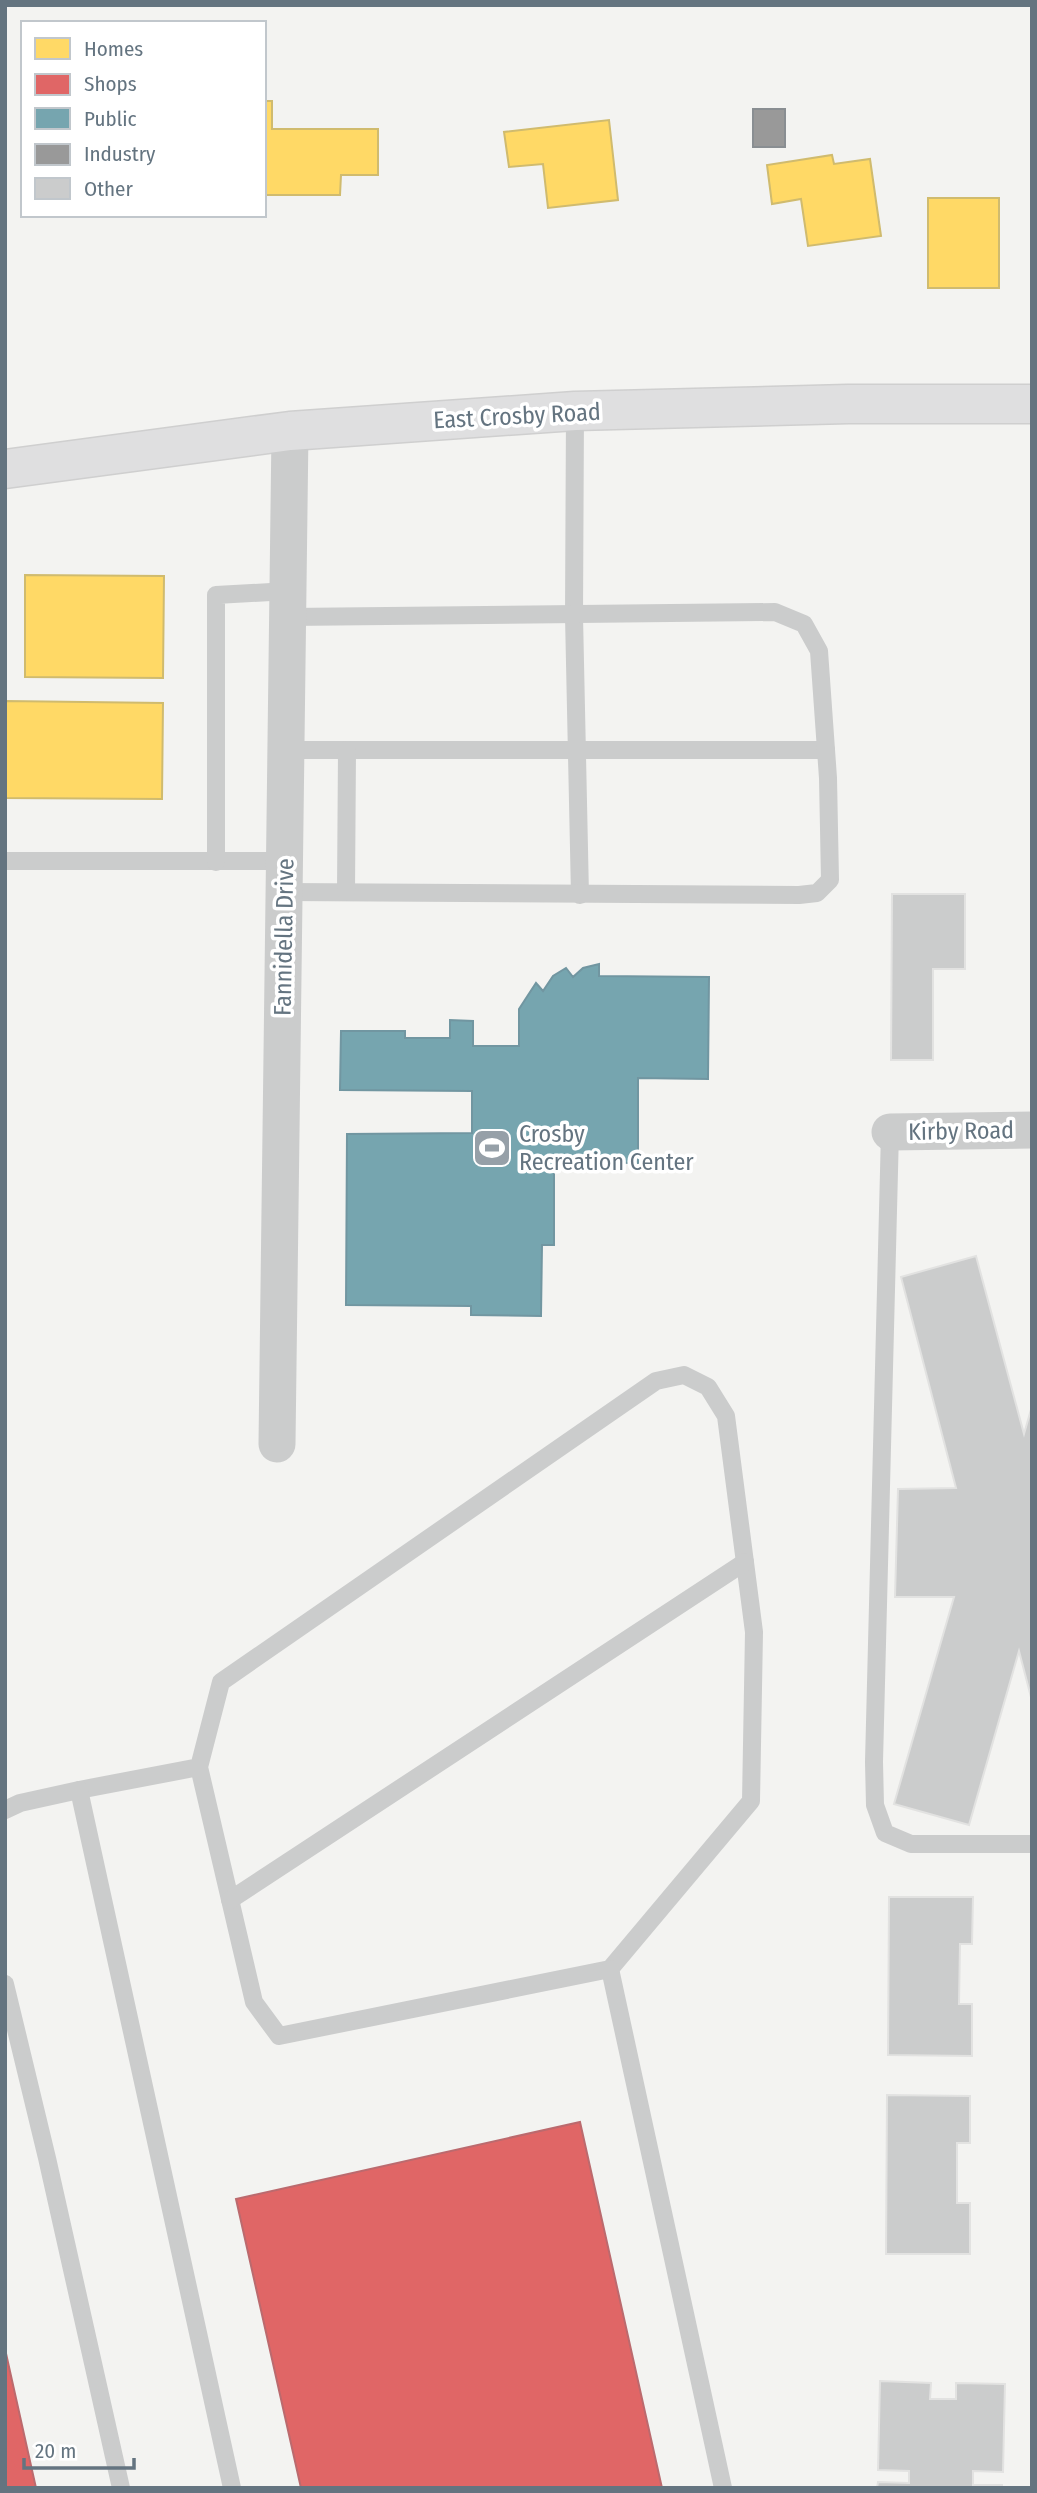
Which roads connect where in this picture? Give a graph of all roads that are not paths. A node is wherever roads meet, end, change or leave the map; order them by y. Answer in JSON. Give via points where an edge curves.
{"nodes":[{"id":1,"x":1032,"y":404,"type":"edge"},
{"id":2,"x":575,"y":411,"type":"junction"},
{"id":3,"x":290,"y":431,"type":"junction"},
{"id":4,"x":5,"y":469,"type":"edge"},
{"id":5,"x":288,"y":604,"type":"junction"},
{"id":6,"x":574,"y":616,"type":"junction"},
{"id":7,"x":286,"y":750,"type":"junction"},
{"id":8,"x":347,"y":750,"type":"junction"},
{"id":9,"x":578,"y":750,"type":"junction"},
{"id":10,"x":826,"y":750,"type":"junction"},
{"id":11,"x":5,"y":861,"type":"edge"},
{"id":12,"x":216,"y":862,"type":"junction"},
{"id":13,"x":284,"y":876,"type":"junction"},
{"id":14,"x":346,"y":892,"type":"junction"},
{"id":15,"x":580,"y":895,"type":"junction"},
{"id":16,"x":1032,"y":1130,"type":"edge"},
{"id":17,"x":890,"y":1132,"type":"joint"},
{"id":18,"x":277,"y":1444,"type":"dead end"},
{"id":19,"x":745,"y":1562,"type":"junction"},
{"id":20,"x":199,"y":1767,"type":"junction"},
{"id":21,"x":79,"y":1790,"type":"junction"},
{"id":22,"x":5,"y":1810,"type":"edge"},
{"id":23,"x":1032,"y":1844,"type":"edge"},
{"id":24,"x":230,"y":1900,"type":"junction"},
{"id":25,"x":610,"y":1969,"type":"junction"},
{"id":26,"x":5,"y":1984,"type":"edge"},
{"id":27,"x":121,"y":2488,"type":"edge"},
{"id":28,"x":232,"y":2488,"type":"edge"},
{"id":29,"x":723,"y":2488,"type":"edge"}],
"edges":[{"from":1,"to":2,"type":"street","name":"East Crosby Road"},
{"from":2,"to":3,"type":"street","name":"East Crosby Road"},
{"from":2,"to":6,"type":"lane"},
{"from":3,"to":4,"type":"street","name":"East Crosby Road"},
{"from":3,"to":5,"type":"street","name":"Fannidella Drive"},
{"from":5,"to":6,"type":"lane"},
{"from":5,"to":7,"type":"street","name":"Fannidella Drive"},
{"from":5,"to":12,"type":"lane","via":[[216,594]]},
{"from":6,"to":9,"type":"lane"},
{"from":6,"to":10,"type":"lane","via":[[775,612],[804,624],[819,651]]},
{"from":7,"to":8,"type":"lane"},
{"from":7,"to":13,"type":"street","name":"Fannidella Drive"},
{"from":8,"to":9,"type":"lane"},
{"from":8,"to":14,"type":"lane"},
{"from":9,"to":10,"type":"lane"},
{"from":9,"to":15,"type":"lane"},
{"from":10,"to":15,"type":"lane","via":[[830,880],[817,893]]},
{"from":11,"to":12,"type":"lane"},
{"from":12,"to":13,"type":"lane"},
{"from":13,"to":14,"type":"lane"},
{"from":13,"to":18,"type":"street","name":"Fannidella Drive"},
{"from":14,"to":15,"type":"lane"},
{"from":16,"to":17,"type":"street","name":"Kirby Road"},
{"from":17,"to":23,"type":"lane","via":[[874,1805],[885,1833],[911,1844]]},
{"from":19,"to":20,"type":"lane","via":[[726,1416],[708,1387],[684,1375],[656,1381],[221,1682]]},
{"from":19,"to":24,"type":"lane"},
{"from":19,"to":25,"type":"lane","via":[[754,1632],[751,1801]]},
{"from":20,"to":21,"type":"lane"},
{"from":20,"to":24,"type":"lane"},
{"from":21,"to":22,"type":"lane"},
{"from":21,"to":28,"type":"lane"},
{"from":24,"to":25,"type":"lane","via":[[254,2002],[279,2036]]},
{"from":25,"to":29,"type":"lane"},
{"from":26,"to":27,"type":"lane"}]}
